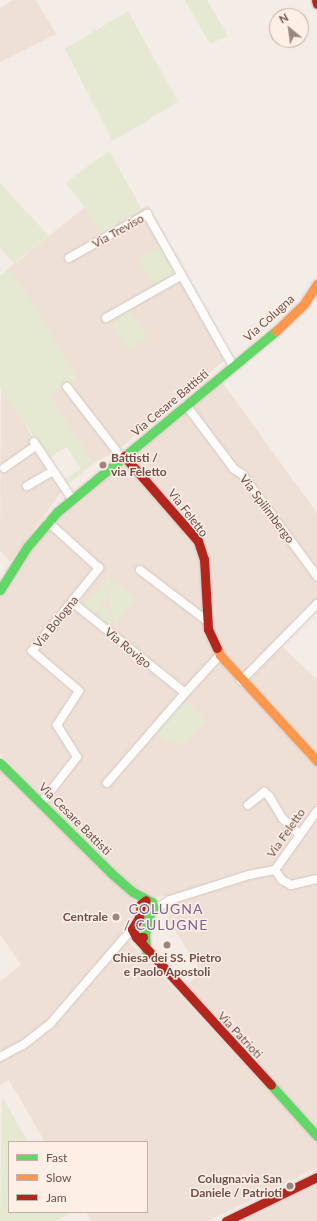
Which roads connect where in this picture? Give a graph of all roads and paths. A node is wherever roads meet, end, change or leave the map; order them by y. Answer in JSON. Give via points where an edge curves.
{"nodes":[{"id":1,"x":316,"y":0,"type":"edge"},
{"id":2,"x":317,"y":4,"type":"edge"},
{"id":3,"x":69,"y":258,"type":"dead end"},
{"id":4,"x":182,"y":275,"type":"junction"},
{"id":5,"x":317,"y":284,"type":"edge"},
{"id":6,"x":106,"y":318,"type":"dead end"},
{"id":7,"x":233,"y":366,"type":"junction"},
{"id":8,"x":67,"y":387,"type":"dead end"},
{"id":9,"x":186,"y":405,"type":"junction"},
{"id":10,"x":123,"y":457,"type":"junction"},
{"id":11,"x":4,"y":468,"type":"dead end"},
{"id":12,"x":52,"y":472,"type":"junction"},
{"id":13,"x":27,"y":486,"type":"dead end"},
{"id":14,"x":72,"y":499,"type":"junction"},
{"id":15,"x":48,"y":522,"type":"junction"},
{"id":16,"x":140,"y":570,"type":"dead end"},
{"id":17,"x":317,"y":576,"type":"edge"},
{"id":18,"x":0,"y":590,"type":"edge"},
{"id":19,"x":72,"y":602,"type":"junction"},
{"id":20,"x":317,"y":604,"type":"edge"},
{"id":21,"x":207,"y":621,"type":"junction"},
{"id":22,"x":220,"y":655,"type":"junction"},
{"id":23,"x":241,"y":681,"type":"junction"},
{"id":24,"x":185,"y":693,"type":"junction"},
{"id":25,"x":317,"y":761,"type":"edge"},
{"id":26,"x":0,"y":762,"type":"edge"},
{"id":27,"x":107,"y":783,"type":"dead end"},
{"id":28,"x":42,"y":802,"type":"junction"},
{"id":29,"x":248,"y":805,"type":"dead end"},
{"id":30,"x":317,"y":810,"type":"edge"},
{"id":31,"x":299,"y":834,"type":"junction"},
{"id":32,"x":275,"y":870,"type":"junction"},
{"id":33,"x":317,"y":879,"type":"edge"},
{"id":34,"x":148,"y":905,"type":"junction"},
{"id":35,"x":132,"y":934,"type":"junction"},
{"id":36,"x":145,"y":935,"type":"junction"},
{"id":37,"x":146,"y":951,"type":"junction"},
{"id":38,"x":0,"y":1057,"type":"edge"},
{"id":39,"x":317,"y":1136,"type":"edge"},
{"id":40,"x":317,"y":1176,"type":"edge"},
{"id":41,"x":317,"y":1182,"type":"edge"},
{"id":42,"x":303,"y":1184,"type":"junction"},
{"id":43,"x":226,"y":1221,"type":"edge"}],
"edges":[{"from":1,"to":2,"type":"street"},
{"from":3,"to":4,"type":"street","name":"Via Treviso","via":[[147,214]]},
{"from":4,"to":6,"type":"street"},
{"from":4,"to":7,"type":"street","name":"Via Treviso"},
{"from":5,"to":7,"type":"street","name":"Via Colugna","via":[[304,304],[284,324]]},
{"from":7,"to":9,"type":"street","name":"Via Cesare Battisti"},
{"from":8,"to":10,"type":"street"},
{"from":9,"to":10,"type":"street","name":"Via Cesare Battisti"},
{"from":9,"to":17,"type":"street","name":"Via Spilimbergo","via":[[234,470],[242,474]]},
{"from":10,"to":14,"type":"street","name":"Via Cesare Battisti"},
{"from":10,"to":21,"type":"street","name":"Via Feletto","via":[[198,541],[204,559]]},
{"from":11,"to":12,"type":"street","via":[[35,444]]},
{"from":12,"to":13,"type":"street"},
{"from":12,"to":14,"type":"street"},
{"from":14,"to":15,"type":"street","name":"Via Cesare Battisti"},
{"from":15,"to":18,"type":"street","name":"Via Cesare Battisti"},
{"from":15,"to":19,"type":"street","name":"Via Bologna","via":[[98,564],[98,571]]},
{"from":16,"to":21,"type":"street"},
{"from":19,"to":24,"type":"street","name":"Via Rovigo"},
{"from":19,"to":28,"type":"street","name":"Via Bologna","via":[[32,651],[79,691],[57,725],[77,757]]},
{"from":20,"to":23,"type":"street"},
{"from":21,"to":22,"type":"street","name":"Via Feletto","via":[[213,643]]},
{"from":22,"to":23,"type":"street","name":"Via Feletto"},
{"from":22,"to":24,"type":"street"},
{"from":23,"to":25,"type":"street","name":"Via Feletto"},
{"from":24,"to":27,"type":"street"},
{"from":26,"to":28,"type":"street","name":"Via Cesare Battisti"},
{"from":28,"to":34,"type":"street","name":"Via Cesare Battisti","via":[[111,873]]},
{"from":29,"to":31,"type":"street","via":[[264,792],[282,818]]},
{"from":30,"to":31,"type":"street","name":"Via Feletto"},
{"from":31,"to":32,"type":"street","name":"Via Feletto"},
{"from":32,"to":33,"type":"street","via":[[288,884],[296,885]]},
{"from":32,"to":34,"type":"street","via":[[249,875]]},
{"from":34,"to":35,"type":"street","via":[[138,918]]},
{"from":34,"to":36,"type":"street"},
{"from":35,"to":36,"type":"street"},
{"from":35,"to":37,"type":"street","name":"Via Patrioti"},
{"from":35,"to":38,"type":"street","via":[[50,1024]]},
{"from":36,"to":37,"type":"street"},
{"from":37,"to":39,"type":"street","name":"Via Patrioti"},
{"from":40,"to":42,"type":"street"},
{"from":41,"to":42,"type":"street"},
{"from":42,"to":43,"type":"street"}]}
